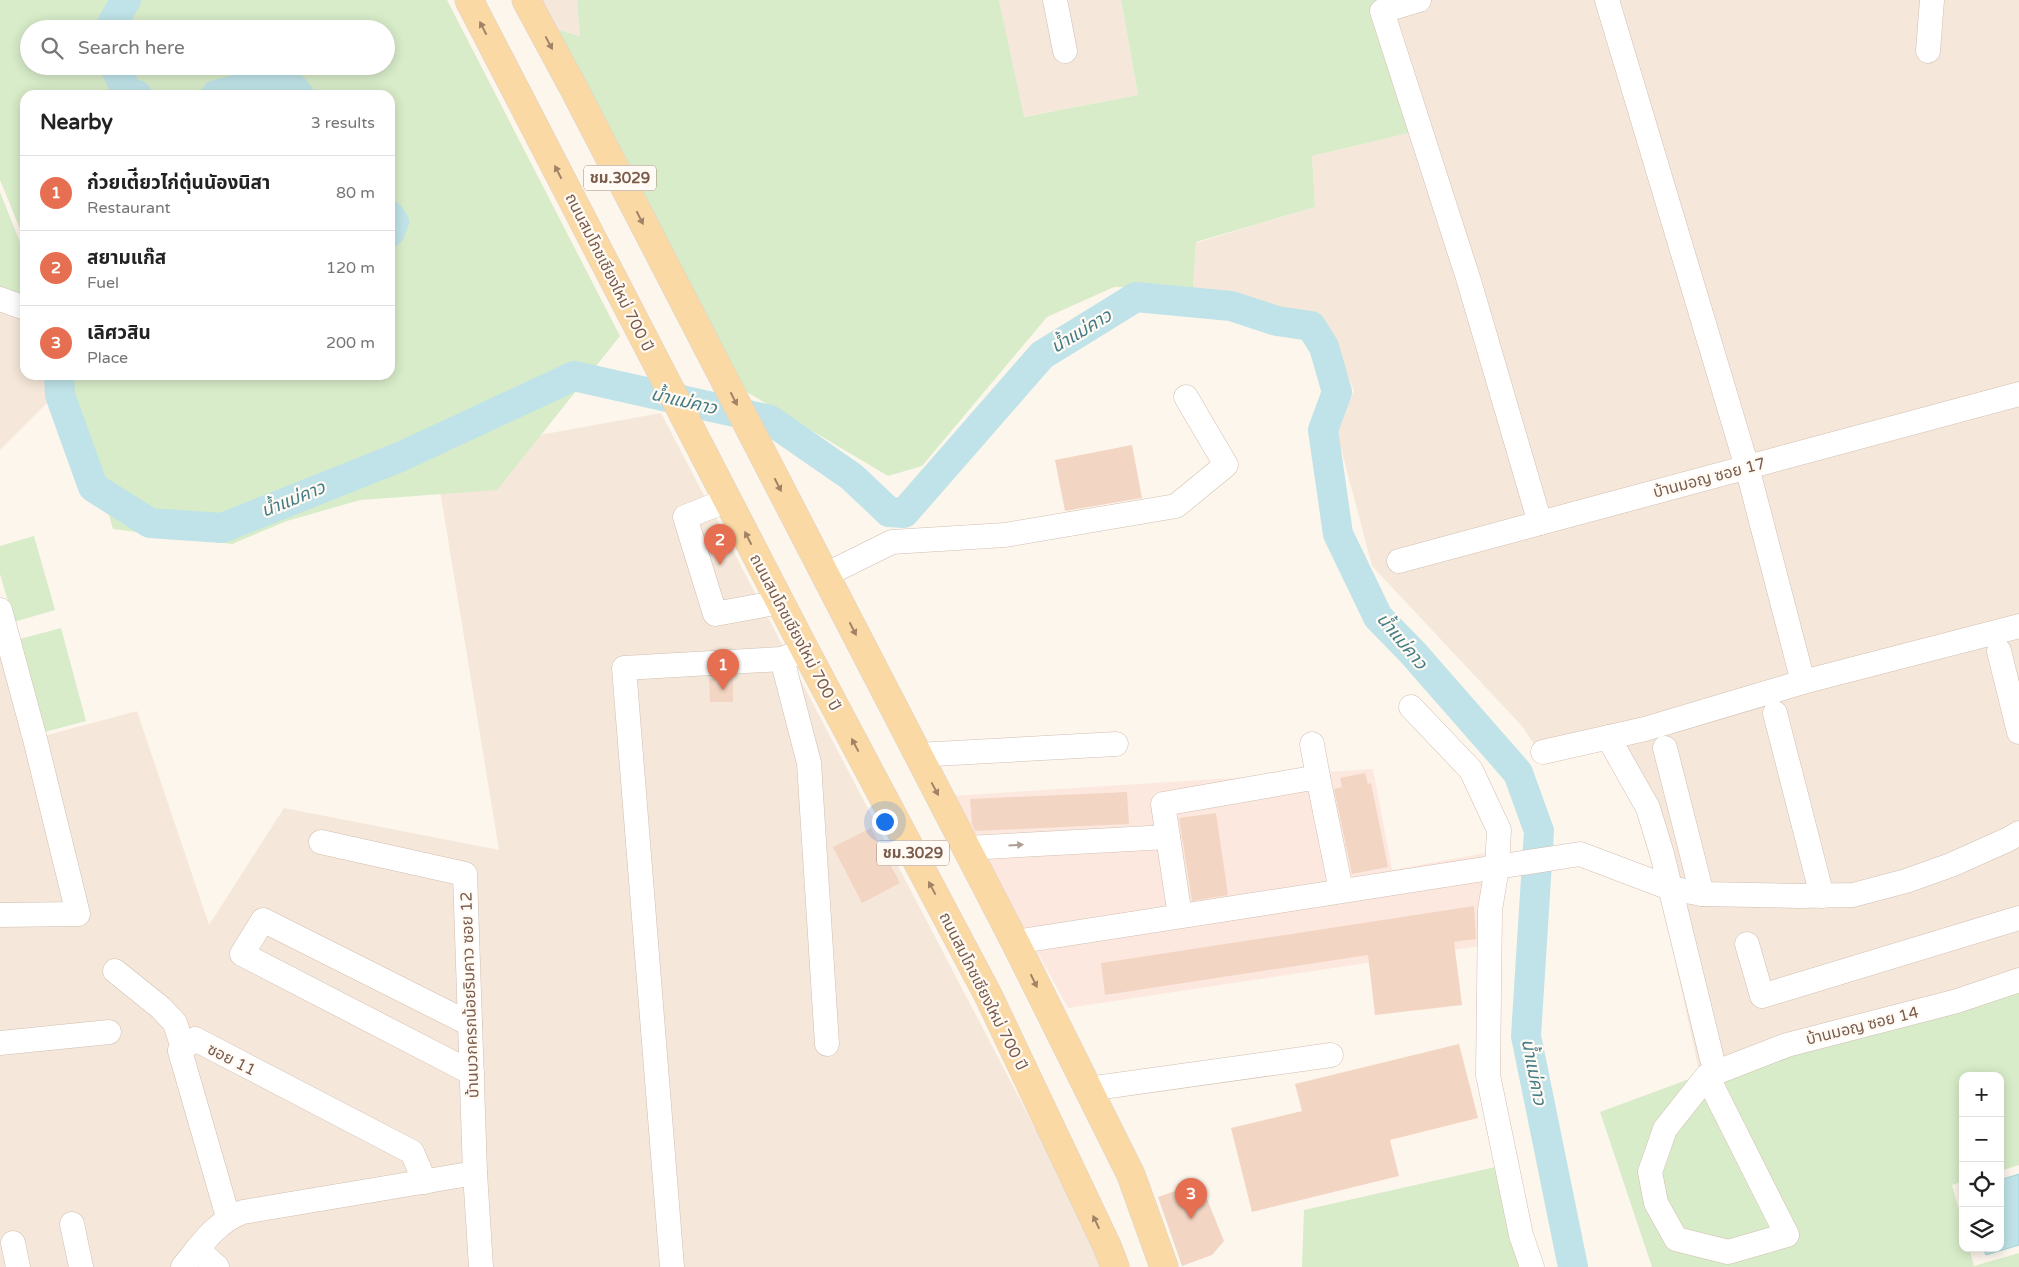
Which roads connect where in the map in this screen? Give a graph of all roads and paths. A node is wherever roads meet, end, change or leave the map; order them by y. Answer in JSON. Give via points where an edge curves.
{"nodes":[{"id":1,"x":469,"y":0,"type":"edge"},
{"id":2,"x":526,"y":0,"type":"edge"},
{"id":3,"x":1055,"y":0,"type":"edge"},
{"id":4,"x":1419,"y":0,"type":"edge"},
{"id":5,"x":1608,"y":0,"type":"edge"},
{"id":6,"x":1932,"y":0,"type":"edge"},
{"id":7,"x":1065,"y":51,"type":"dead end"},
{"id":8,"x":1928,"y":52,"type":"dead end"},
{"id":9,"x":0,"y":299,"type":"edge"},
{"id":10,"x":20,"y":306,"type":"edge"},
{"id":11,"x":2019,"y":394,"type":"edge"},
{"id":12,"x":1186,"y":397,"type":"dead end"},
{"id":13,"x":1747,"y":466,"type":"junction"},
{"id":14,"x":728,"y":500,"type":"junction"},
{"id":15,"x":1540,"y":524,"type":"junction"},
{"id":16,"x":1399,"y":561,"type":"dead end"},
{"id":17,"x":825,"y":575,"type":"junction"},
{"id":18,"x":780,"y":602,"type":"junction"},
{"id":19,"x":0,"y":614,"type":"edge"},
{"id":20,"x":2019,"y":626,"type":"edge"},
{"id":21,"x":1999,"y":651,"type":"dead end"},
{"id":22,"x":794,"y":654,"type":"junction"},
{"id":23,"x":1803,"y":682,"type":"junction"},
{"id":24,"x":1411,"y":707,"type":"dead end"},
{"id":25,"x":1775,"y":713,"type":"dead end"},
{"id":26,"x":2019,"y":732,"type":"edge"},
{"id":27,"x":1608,"y":737,"type":"junction"},
{"id":28,"x":1116,"y":744,"type":"dead end"},
{"id":29,"x":1312,"y":744,"type":"dead end"},
{"id":30,"x":1665,"y":748,"type":"dead end"},
{"id":31,"x":1544,"y":752,"type":"dead end"},
{"id":32,"x":917,"y":756,"type":"junction"},
{"id":33,"x":1318,"y":777,"type":"junction"},
{"id":34,"x":2019,"y":833,"type":"edge"},
{"id":35,"x":1168,"y":837,"type":"junction"},
{"id":36,"x":321,"y":842,"type":"dead end"},
{"id":37,"x":967,"y":848,"type":"junction"},
{"id":38,"x":1504,"y":866,"type":"junction"},
{"id":39,"x":1670,"y":888,"type":"junction"},
{"id":40,"x":1341,"y":890,"type":"junction"},
{"id":41,"x":1702,"y":894,"type":"junction"},
{"id":42,"x":1822,"y":896,"type":"junction"},
{"id":43,"x":0,"y":915,"type":"edge"},
{"id":44,"x":1180,"y":916,"type":"junction"},
{"id":45,"x":2019,"y":918,"type":"edge"},
{"id":46,"x":1015,"y":942,"type":"junction"},
{"id":47,"x":1747,"y":944,"type":"dead end"},
{"id":48,"x":115,"y":971,"type":"dead end"},
{"id":49,"x":2019,"y":980,"type":"edge"},
{"id":50,"x":470,"y":1024,"type":"junction"},
{"id":51,"x":109,"y":1032,"type":"dead end"},
{"id":52,"x":0,"y":1043,"type":"edge"},
{"id":53,"x":827,"y":1044,"type":"dead end"},
{"id":54,"x":183,"y":1048,"type":"junction"},
{"id":55,"x":1331,"y":1055,"type":"dead end"},
{"id":56,"x":1710,"y":1068,"type":"junction"},
{"id":57,"x":472,"y":1073,"type":"junction"},
{"id":58,"x":1088,"y":1089,"type":"junction"},
{"id":59,"x":475,"y":1173,"type":"junction"},
{"id":60,"x":425,"y":1182,"type":"junction"},
{"id":61,"x":228,"y":1217,"type":"junction"},
{"id":62,"x":72,"y":1224,"type":"dead end"},
{"id":63,"x":13,"y":1243,"type":"dead end"},
{"id":64,"x":190,"y":1258,"type":"edge"},
{"id":65,"x":18,"y":1267,"type":"edge"},
{"id":66,"x":81,"y":1267,"type":"edge"},
{"id":67,"x":217,"y":1267,"type":"edge"},
{"id":68,"x":481,"y":1267,"type":"edge"},
{"id":69,"x":672,"y":1267,"type":"edge"},
{"id":70,"x":1115,"y":1267,"type":"edge"},
{"id":71,"x":1164,"y":1267,"type":"edge"},
{"id":72,"x":1532,"y":1267,"type":"edge"}],
"edges":[{"from":14,"to":1,"type":"main road","name":"ถนนสมโภชเชียงใหม่ 700 ปี","number":"ชม.3029","one_way":true},
{"from":2,"to":17,"type":"main road","number":"ชม.3029","one_way":true},
{"from":3,"to":7,"type":"street"},
{"from":4,"to":15,"type":"street","via":[[1382,10],[1469,281]]},
{"from":5,"to":13,"type":"street"},
{"from":6,"to":8,"type":"street"},
{"from":9,"to":10,"type":"street"},
{"from":11,"to":13,"type":"street","name":"บ้านมอญ ซอย 17"},
{"from":12,"to":17,"type":"street","via":[[1226,465],[1176,506],[1005,535],[892,542]]},
{"from":13,"to":15,"type":"street","name":"บ้านมอญ ซอย 17"},
{"from":13,"to":23,"type":"street"},
{"from":18,"to":14,"type":"main road","name":"ถนนสมโภชเชียงใหม่ 700 ปี","number":"ชม.3029","one_way":true},
{"from":14,"to":18,"type":"street","via":[[685,517],[715,614]]},
{"from":15,"to":16,"type":"street","name":"บ้านมอญ ซอย 17"},
{"from":17,"to":32,"type":"main road","number":"ชม.3029","one_way":true},
{"from":18,"to":22,"type":"main road","name":"ถนนสมโภชเชียงใหม่ 700 ปี","number":"ชม.3029"},
{"from":19,"to":43,"type":"street","via":[[36,739],[78,914]]},
{"from":20,"to":23,"type":"street"},
{"from":21,"to":26,"type":"street"},
{"from":22,"to":53,"type":"street","via":[[809,763]]},
{"from":22,"to":69,"type":"street","via":[[624,668]]},
{"from":70,"to":22,"type":"main road","name":"ถนนสมโภชเชียงใหม่ 700 ปี","number":"ชม.3029","one_way":true,"via":[[988,995]]},
{"from":23,"to":27,"type":"street"},
{"from":24,"to":38,"type":"street","via":[[1471,770],[1499,830]]},
{"from":25,"to":42,"type":"street"},
{"from":27,"to":31,"type":"street"},
{"from":27,"to":39,"type":"street","via":[[1648,808]]},
{"from":28,"to":32,"type":"street"},
{"from":29,"to":33,"type":"street"},
{"from":30,"to":41,"type":"street"},
{"from":32,"to":37,"type":"main road","number":"ชม.3029","one_way":true},
{"from":33,"to":35,"type":"street","via":[[1163,804]]},
{"from":33,"to":40,"type":"street"},
{"from":34,"to":42,"type":"street","via":[[1951,865],[1906,881],[1854,895]]},
{"from":37,"to":35,"type":"street","one_way":true},
{"from":35,"to":44,"type":"street"},
{"from":36,"to":50,"type":"street","name":"บ้านบวกครกน้อยริมคาว ซอย 12","via":[[465,874]]},
{"from":37,"to":46,"type":"main road","number":"ชม.3029"},
{"from":38,"to":39,"type":"street","via":[[1580,854]]},
{"from":38,"to":40,"type":"street"},
{"from":38,"to":72,"type":"street","via":[[1490,910],[1488,1075],[1521,1235]]},
{"from":39,"to":41,"type":"street"},
{"from":39,"to":56,"type":"street"},
{"from":40,"to":44,"type":"street"},
{"from":41,"to":42,"type":"street"},
{"from":44,"to":46,"type":"street"},
{"from":45,"to":47,"type":"street","via":[[1762,996]]},
{"from":46,"to":58,"type":"main road","number":"ชม.3029","one_way":true},
{"from":48,"to":54,"type":"street","via":[[161,1008],[175,1024]]},
{"from":49,"to":56,"type":"street","name":"บ้านมอญ ซอย 14","via":[[1957,1001]]},
{"from":50,"to":57,"type":"street","name":"บ้านบวกครกน้อยริมคาว ซอย 12"},
{"from":50,"to":57,"type":"street","via":[[263,920],[242,954]]},
{"from":51,"to":52,"type":"street"},
{"from":54,"to":60,"type":"street","name":"ซอย 11","via":[[195,1039],[412,1152]]},
{"from":54,"to":61,"type":"street","name":"ซอย 11","via":[[180,1051]]},
{"from":55,"to":58,"type":"street"},
{"from":56,"to":56,"type":"street","via":[[1666,1129],[1650,1172],[1656,1203],[1676,1239],[1728,1252],[1787,1235]]},
{"from":57,"to":59,"type":"street","name":"บ้านบวกครกน้อยริมคาว ซอย 12"},
{"from":58,"to":71,"type":"main road","number":"ชม.3029","via":[[1131,1176]]},
{"from":59,"to":60,"type":"street"},
{"from":59,"to":68,"type":"street","name":"บ้านบวกครกน้อยริมคาว ซอย 12"},
{"from":60,"to":61,"type":"street"},
{"from":61,"to":64,"type":"street"},
{"from":62,"to":66,"type":"street"},
{"from":63,"to":65,"type":"street"},
{"from":64,"to":67,"type":"street"}]}
